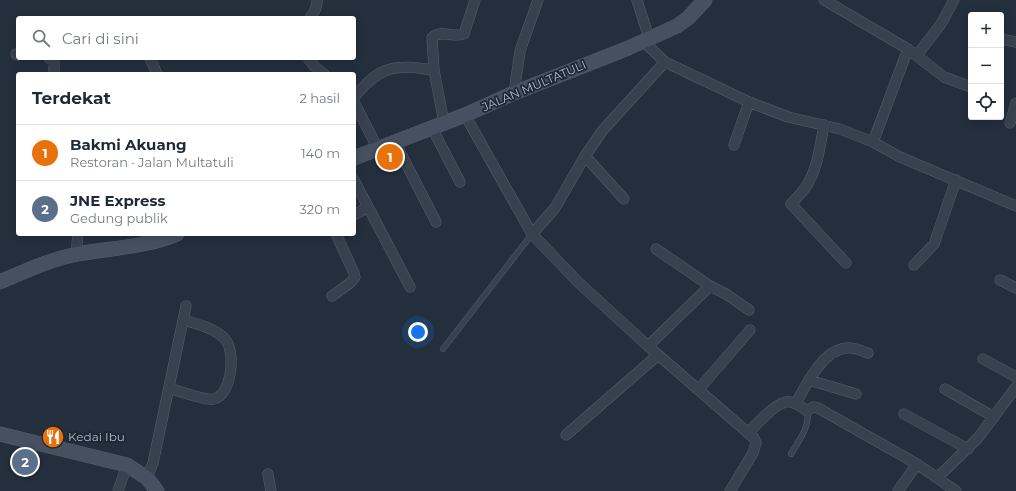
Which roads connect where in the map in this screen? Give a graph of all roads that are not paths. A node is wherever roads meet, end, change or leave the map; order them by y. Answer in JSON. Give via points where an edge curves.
{"nodes":[{"id":1,"x":317,"y":0,"type":"edge"},
{"id":2,"x":475,"y":0,"type":"edge"},
{"id":3,"x":538,"y":0,"type":"edge"},
{"id":4,"x":637,"y":0,"type":"edge"},
{"id":5,"x":705,"y":0,"type":"edge"},
{"id":6,"x":824,"y":0,"type":"edge"},
{"id":7,"x":954,"y":0,"type":"edge"},
{"id":8,"x":311,"y":16,"type":"edge"},
{"id":9,"x":646,"y":40,"type":"junction"},
{"id":10,"x":1004,"y":40,"type":"edge"},
{"id":11,"x":1016,"y":42,"type":"edge"},
{"id":12,"x":908,"y":49,"type":"junction"},
{"id":13,"x":917,"y":55,"type":"junction"},
{"id":14,"x":51,"y":60,"type":"edge"},
{"id":15,"x":151,"y":60,"type":"edge"},
{"id":16,"x":310,"y":60,"type":"edge"},
{"id":17,"x":665,"y":62,"type":"junction"},
{"id":18,"x":434,"y":70,"type":"junction"},
{"id":19,"x":54,"y":72,"type":"edge"},
{"id":20,"x":156,"y":72,"type":"edge"},
{"id":21,"x":321,"y":72,"type":"edge"},
{"id":22,"x":968,"y":86,"type":"edge"},
{"id":23,"x":514,"y":93,"type":"junction"},
{"id":24,"x":356,"y":95,"type":"edge"},
{"id":25,"x":748,"y":102,"type":"junction"},
{"id":26,"x":1016,"y":103,"type":"edge"},
{"id":27,"x":356,"y":106,"type":"edge"},
{"id":28,"x":465,"y":115,"type":"junction"},
{"id":29,"x":1010,"y":123,"type":"dead end"},
{"id":30,"x":438,"y":125,"type":"junction"},
{"id":31,"x":824,"y":125,"type":"junction"},
{"id":32,"x":395,"y":142,"type":"junction"},
{"id":33,"x":873,"y":142,"type":"junction"},
{"id":34,"x":734,"y":146,"type":"dead end"},
{"id":35,"x":378,"y":149,"type":"junction"},
{"id":36,"x":585,"y":156,"type":"junction"},
{"id":37,"x":356,"y":157,"type":"edge"},
{"id":38,"x":956,"y":180,"type":"junction"},
{"id":39,"x":460,"y":182,"type":"dead end"},
{"id":40,"x":356,"y":184,"type":"edge"},
{"id":41,"x":624,"y":199,"type":"dead end"},
{"id":42,"x":1016,"y":206,"type":"edge"},
{"id":43,"x":368,"y":207,"type":"junction"},
{"id":44,"x":356,"y":214,"type":"edge"},
{"id":45,"x":436,"y":222,"type":"dead end"},
{"id":46,"x":532,"y":234,"type":"junction"},
{"id":47,"x":78,"y":236,"type":"edge"},
{"id":48,"x":170,"y":236,"type":"edge"},
{"id":49,"x":337,"y":236,"type":"edge"},
{"id":50,"x":656,"y":250,"type":"dead end"},
{"id":51,"x":76,"y":254,"type":"junction"},
{"id":52,"x":846,"y":263,"type":"dead end"},
{"id":53,"x":914,"y":265,"type":"dead end"},
{"id":54,"x":1000,"y":280,"type":"dead end"},
{"id":55,"x":0,"y":282,"type":"edge"},
{"id":56,"x":710,"y":286,"type":"junction"},
{"id":57,"x":410,"y":287,"type":"dead end"},
{"id":58,"x":1016,"y":288,"type":"edge"},
{"id":59,"x":332,"y":296,"type":"dead end"},
{"id":60,"x":186,"y":306,"type":"dead end"},
{"id":61,"x":749,"y":310,"type":"dead end"},
{"id":62,"x":183,"y":320,"type":"junction"},
{"id":63,"x":750,"y":330,"type":"dead end"},
{"id":64,"x":648,"y":346,"type":"junction"},
{"id":65,"x":443,"y":348,"type":"dead end"},
{"id":66,"x":868,"y":353,"type":"dead end"},
{"id":67,"x":658,"y":355,"type":"junction"},
{"id":68,"x":983,"y":359,"type":"dead end"},
{"id":69,"x":1016,"y":377,"type":"edge"},
{"id":70,"x":809,"y":380,"type":"junction"},
{"id":71,"x":1016,"y":387,"type":"edge"},
{"id":72,"x":169,"y":388,"type":"junction"},
{"id":73,"x":699,"y":389,"type":"junction"},
{"id":74,"x":945,"y":389,"type":"dead end"},
{"id":75,"x":856,"y":394,"type":"dead end"},
{"id":76,"x":796,"y":403,"type":"junction"},
{"id":77,"x":807,"y":411,"type":"junction"},
{"id":78,"x":904,"y":414,"type":"dead end"},
{"id":79,"x":994,"y":417,"type":"junction"},
{"id":80,"x":748,"y":433,"type":"junction"},
{"id":81,"x":0,"y":434,"type":"edge"},
{"id":82,"x":566,"y":435,"type":"dead end"},
{"id":83,"x":968,"y":449,"type":"junction"},
{"id":84,"x":791,"y":454,"type":"dead end"},
{"id":85,"x":917,"y":464,"type":"junction"},
{"id":86,"x":127,"y":465,"type":"junction"},
{"id":87,"x":268,"y":474,"type":"dead end"},
{"id":88,"x":147,"y":478,"type":"junction"},
{"id":89,"x":937,"y":478,"type":"junction"},
{"id":90,"x":118,"y":491,"type":"edge"},
{"id":91,"x":157,"y":491,"type":"edge"},
{"id":92,"x":271,"y":491,"type":"edge"},
{"id":93,"x":730,"y":491,"type":"edge"},
{"id":94,"x":898,"y":491,"type":"edge"},
{"id":95,"x":956,"y":491,"type":"edge"}],
"edges":[{"from":1,"to":8,"type":"street"},
{"from":2,"to":18,"type":"street","via":[[464,34],[433,35],[431,41]]},
{"from":3,"to":23,"type":"street","via":[[520,51]]},
{"from":4,"to":9,"type":"street"},
{"from":5,"to":9,"type":"main road","name":"JALAN MULTATULI","via":[[677,26]]},
{"from":6,"to":12,"type":"street"},
{"from":7,"to":13,"type":"street","via":[[941,24]]},
{"from":9,"to":17,"type":"street"},
{"from":9,"to":23,"type":"main road","name":"JALAN MULTATULI"},
{"from":10,"to":11,"type":"street"},
{"from":12,"to":13,"type":"street"},
{"from":12,"to":33,"type":"street"},
{"from":13,"to":22,"type":"street","via":[[944,77]]},
{"from":14,"to":19,"type":"street","via":[[54,62]]},
{"from":15,"to":20,"type":"street"},
{"from":16,"to":21,"type":"street"},
{"from":17,"to":25,"type":"street"},
{"from":17,"to":36,"type":"street","via":[[604,130]]},
{"from":18,"to":24,"type":"street","via":[[395,67],[366,83]]},
{"from":18,"to":30,"type":"street"},
{"from":23,"to":28,"type":"main road","name":"JALAN MULTATULI"},
{"from":25,"to":31,"type":"street","via":[[788,117]]},
{"from":25,"to":34,"type":"street"},
{"from":26,"to":29,"type":"street"},
{"from":27,"to":35,"type":"street"},
{"from":28,"to":30,"type":"main road","name":"JALAN MULTATULI"},
{"from":28,"to":46,"type":"street"},
{"from":30,"to":32,"type":"main road","name":"JALAN MULTATULI"},
{"from":30,"to":39,"type":"street"},
{"from":31,"to":33,"type":"street"},
{"from":31,"to":52,"type":"street","via":[[813,173],[807,185],[791,204]]},
{"from":32,"to":35,"type":"main road","name":"JALAN MULTATULI"},
{"from":32,"to":45,"type":"street"},
{"from":33,"to":38,"type":"street","via":[[900,157]]},
{"from":35,"to":37,"type":"main road","name":"JALAN MULTATULI"},
{"from":36,"to":41,"type":"street"},
{"from":36,"to":46,"type":"street","via":[[555,208]]},
{"from":38,"to":42,"type":"street"},
{"from":38,"to":53,"type":"street","via":[[934,244]]},
{"from":40,"to":43,"type":"street"},
{"from":43,"to":44,"type":"street"},
{"from":43,"to":57,"type":"street"},
{"from":46,"to":64,"type":"street","via":[[579,283]]},
{"from":46,"to":65,"type":"lane"},
{"from":47,"to":51,"type":"street"},
{"from":48,"to":51,"type":"main road","via":[[146,243]]},
{"from":49,"to":59,"type":"street","via":[[355,277]]},
{"from":50,"to":56,"type":"street"},
{"from":51,"to":55,"type":"main road"},
{"from":54,"to":58,"type":"street"},
{"from":56,"to":61,"type":"street"},
{"from":56,"to":64,"type":"street"},
{"from":60,"to":62,"type":"street"},
{"from":62,"to":72,"type":"street"},
{"from":62,"to":72,"type":"street","via":[[206,327],[224,338],[230,345],[231,370],[224,390],[216,399],[209,400]]},
{"from":63,"to":73,"type":"street"},
{"from":64,"to":67,"type":"street"},
{"from":66,"to":70,"type":"street","via":[[849,347],[840,349],[826,358]]},
{"from":67,"to":73,"type":"street"},
{"from":67,"to":82,"type":"street"},
{"from":68,"to":69,"type":"street"},
{"from":70,"to":75,"type":"street"},
{"from":70,"to":76,"type":"street"},
{"from":71,"to":79,"type":"street"},
{"from":72,"to":88,"type":"street","via":[[153,463]]},
{"from":73,"to":80,"type":"street"},
{"from":74,"to":79,"type":"street"},
{"from":76,"to":77,"type":"street"},
{"from":76,"to":80,"type":"street","via":[[789,401],[779,404]]},
{"from":77,"to":84,"type":"lane","via":[[806,427]]},
{"from":77,"to":85,"type":"street","via":[[813,407],[818,408]]},
{"from":78,"to":83,"type":"street"},
{"from":79,"to":83,"type":"street"},
{"from":80,"to":93,"type":"street","via":[[754,438],[756,448]]},
{"from":81,"to":86,"type":"main road"},
{"from":83,"to":89,"type":"street"},
{"from":85,"to":89,"type":"street"},
{"from":85,"to":94,"type":"street"},
{"from":86,"to":88,"type":"main road"},
{"from":86,"to":90,"type":"street"},
{"from":87,"to":92,"type":"street"},
{"from":88,"to":91,"type":"main road"},
{"from":89,"to":95,"type":"street"}]}
